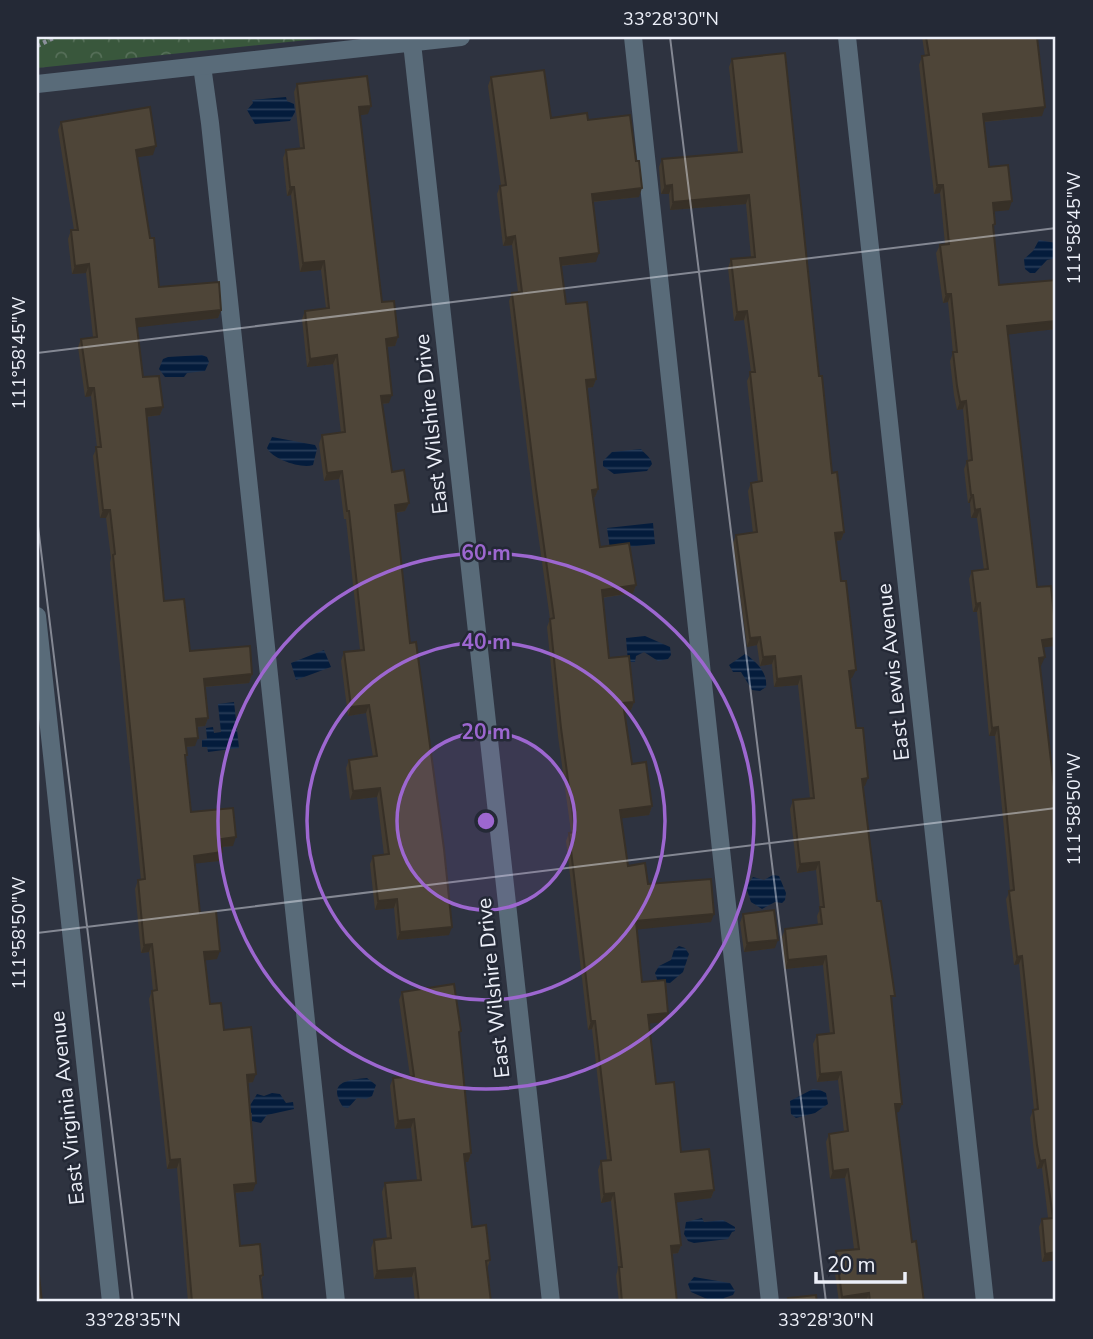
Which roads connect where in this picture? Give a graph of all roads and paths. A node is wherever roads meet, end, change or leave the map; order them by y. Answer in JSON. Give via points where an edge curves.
{"nodes":[{"id":1,"x":55,"y":37,"type":"edge"},
{"id":2,"x":461,"y":37,"type":"edge"},
{"id":3,"x":632,"y":37,"type":"edge"},
{"id":4,"x":847,"y":37,"type":"edge"},
{"id":5,"x":412,"y":43,"type":"junction"},
{"id":6,"x":37,"y":46,"type":"edge"},
{"id":7,"x":202,"y":66,"type":"junction"},
{"id":8,"x":37,"y":84,"type":"edge"},
{"id":9,"x":37,"y":616,"type":"edge"},
{"id":10,"x":111,"y":1302,"type":"edge"},
{"id":11,"x":336,"y":1302,"type":"edge"},
{"id":12,"x":551,"y":1302,"type":"edge"},
{"id":13,"x":769,"y":1302,"type":"edge"},
{"id":14,"x":985,"y":1302,"type":"edge"}],
"edges":[{"from":1,"to":6,"type":"path"},
{"from":2,"to":5,"type":"street"},
{"from":3,"to":13,"type":"street"},
{"from":4,"to":14,"type":"street","name":"East Lewis Avenue"},
{"from":5,"to":7,"type":"street"},
{"from":5,"to":12,"type":"street","name":"East Wilshire Drive"},
{"from":7,"to":8,"type":"street"},
{"from":7,"to":11,"type":"street"},
{"from":9,"to":10,"type":"street","name":"East Virginia Avenue"}]}
